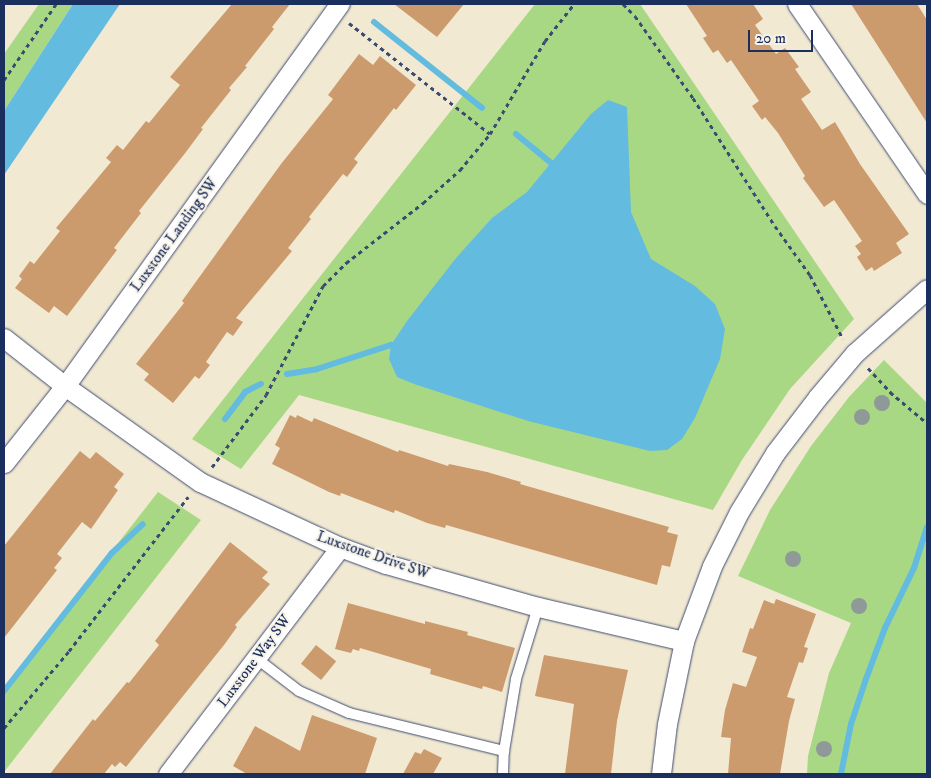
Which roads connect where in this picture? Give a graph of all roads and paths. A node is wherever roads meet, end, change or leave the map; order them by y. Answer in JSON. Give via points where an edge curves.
{"nodes":[{"id":1,"x":56,"y":4,"type":"edge"},
{"id":2,"x":574,"y":4,"type":"edge"},
{"id":3,"x":623,"y":4,"type":"edge"},
{"id":4,"x":797,"y":4,"type":"edge"},
{"id":5,"x":337,"y":8,"type":"edge"},
{"id":6,"x":4,"y":80,"type":"edge"},
{"id":7,"x":490,"y":134,"type":"junction"},
{"id":8,"x":927,"y":194,"type":"edge"},
{"id":9,"x":927,"y":289,"type":"edge"},
{"id":10,"x":4,"y":338,"type":"edge"},
{"id":11,"x":856,"y":353,"type":"junction"},
{"id":12,"x":65,"y":386,"type":"junction"},
{"id":13,"x":927,"y":423,"type":"edge"},
{"id":14,"x":4,"y":463,"type":"edge"},
{"id":15,"x":200,"y":482,"type":"junction"},
{"id":16,"x":340,"y":547,"type":"junction"},
{"id":17,"x":538,"y":607,"type":"junction"},
{"id":18,"x":684,"y":641,"type":"junction"},
{"id":19,"x":256,"y":658,"type":"junction"},
{"id":20,"x":4,"y":728,"type":"edge"},
{"id":21,"x":504,"y":751,"type":"junction"},
{"id":22,"x":172,"y":773,"type":"edge"},
{"id":23,"x":503,"y":774,"type":"edge"},
{"id":24,"x":661,"y":774,"type":"edge"}],
"edges":[{"from":1,"to":6,"type":"path"},
{"from":2,"to":7,"type":"path","via":[[545,41]]},
{"from":3,"to":11,"type":"path","via":[[635,16],[692,98],[810,275],[841,337]]},
{"from":4,"to":8,"type":"street"},
{"from":5,"to":7,"type":"path"},
{"from":5,"to":12,"type":"street","name":"Luxstone Landing SW"},
{"from":7,"to":15,"type":"path","via":[[460,170],[346,263],[323,286],[266,395]]},
{"from":9,"to":11,"type":"street"},
{"from":10,"to":12,"type":"street","name":"Luxstone Drive SW"},
{"from":11,"to":13,"type":"path","via":[[890,392]]},
{"from":11,"to":18,"type":"street","via":[[775,453],[739,512],[712,566]]},
{"from":12,"to":14,"type":"street","name":"Luxstone Landing SW"},
{"from":12,"to":15,"type":"street","name":"Luxstone Drive SW"},
{"from":15,"to":16,"type":"street","name":"Luxstone Drive SW"},
{"from":15,"to":20,"type":"path"},
{"from":16,"to":17,"type":"street","name":"Luxstone Drive SW","via":[[386,564]]},
{"from":16,"to":19,"type":"street","name":"Luxstone Way SW"},
{"from":17,"to":18,"type":"street","name":"Luxstone Drive SW"},
{"from":17,"to":21,"type":"lane","via":[[516,679]]},
{"from":18,"to":24,"type":"street","via":[[667,724]]},
{"from":19,"to":21,"type":"lane","via":[[299,691],[349,713]]},
{"from":19,"to":22,"type":"street","name":"Luxstone Way SW"},
{"from":21,"to":23,"type":"lane"}]}
